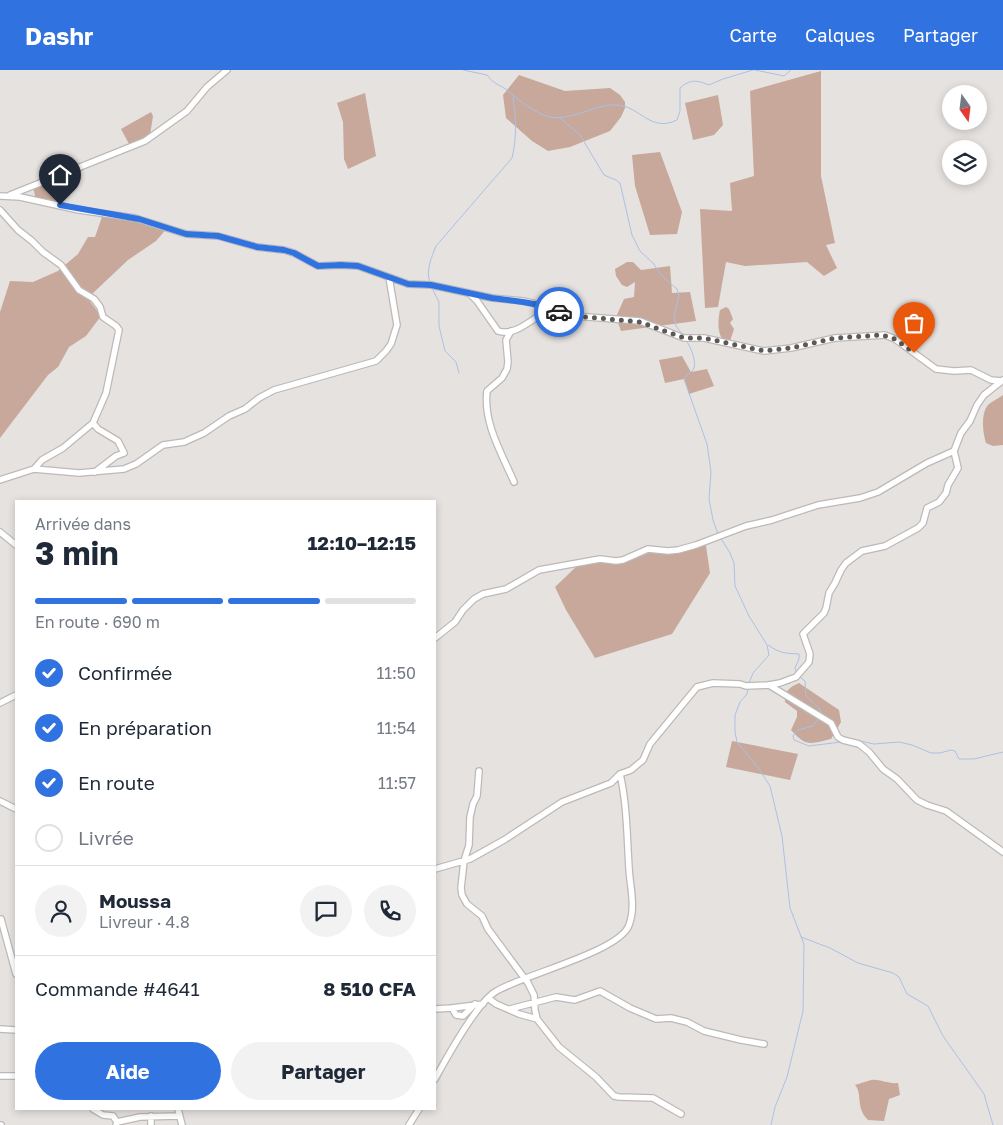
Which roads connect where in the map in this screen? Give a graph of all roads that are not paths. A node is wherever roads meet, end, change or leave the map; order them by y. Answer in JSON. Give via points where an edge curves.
{"nodes":[{"id":1,"x":227,"y":70,"type":"edge"},
{"id":2,"x":0,"y":196,"type":"edge"},
{"id":3,"x":10,"y":196,"type":"junction"},
{"id":4,"x":0,"y":210,"type":"edge"},
{"id":5,"x":389,"y":278,"type":"junction"},
{"id":6,"x":467,"y":292,"type":"junction"},
{"id":7,"x":554,"y":310,"type":"junction"},
{"id":8,"x":511,"y":331,"type":"junction"},
{"id":9,"x":1002,"y":380,"type":"edge"},
{"id":10,"x":93,"y":423,"type":"junction"},
{"id":11,"x":954,"y":451,"type":"junction"},
{"id":12,"x":34,"y":469,"type":"junction"},
{"id":13,"x":95,"y":472,"type":"junction"},
{"id":14,"x":0,"y":480,"type":"edge"},
{"id":15,"x":514,"y":482,"type":"dead end"},
{"id":16,"x":0,"y":532,"type":"edge"},
{"id":17,"x":15,"y":543,"type":"edge"},
{"id":18,"x":436,"y":637,"type":"edge"},
{"id":19,"x":769,"y":685,"type":"junction"},
{"id":20,"x":15,"y":696,"type":"edge"},
{"id":21,"x":0,"y":704,"type":"edge"},
{"id":22,"x":479,"y":771,"type":"dead end"},
{"id":23,"x":620,"y":774,"type":"junction"},
{"id":24,"x":0,"y":801,"type":"edge"},
{"id":25,"x":15,"y":808,"type":"edge"},
{"id":26,"x":1003,"y":852,"type":"edge"},
{"id":27,"x":464,"y":861,"type":"junction"},
{"id":28,"x":436,"y":869,"type":"edge"},
{"id":29,"x":1,"y":919,"type":"dead end"},
{"id":30,"x":15,"y":970,"type":"edge"},
{"id":31,"x":524,"y":979,"type":"junction"},
{"id":32,"x":488,"y":998,"type":"junction"},
{"id":33,"x":536,"y":1002,"type":"junction"},
{"id":34,"x":483,"y":1004,"type":"junction"},
{"id":35,"x":436,"y":1009,"type":"edge"},
{"id":36,"x":510,"y":1009,"type":"junction"},
{"id":37,"x":537,"y":1019,"type":"junction"},
{"id":38,"x":0,"y":1029,"type":"edge"},
{"id":39,"x":15,"y":1030,"type":"edge"},
{"id":40,"x":764,"y":1044,"type":"dead end"},
{"id":41,"x":0,"y":1076,"type":"edge"},
{"id":42,"x":15,"y":1076,"type":"edge"},
{"id":43,"x":436,"y":1077,"type":"edge"},
{"id":44,"x":95,"y":1110,"type":"edge"},
{"id":45,"x":178,"y":1110,"type":"edge"},
{"id":46,"x":419,"y":1110,"type":"edge"},
{"id":47,"x":681,"y":1114,"type":"dead end"},
{"id":48,"x":151,"y":1116,"type":"junction"},
{"id":49,"x":180,"y":1116,"type":"junction"},
{"id":50,"x":117,"y":1124,"type":"edge"},
{"id":51,"x":150,"y":1125,"type":"edge"},
{"id":52,"x":182,"y":1125,"type":"edge"},
{"id":53,"x":409,"y":1125,"type":"edge"}],
"edges":[{"from":1,"to":3,"type":"street","via":[[206,87],[188,111],[145,142]]},
{"from":2,"to":3,"type":"street"},
{"from":3,"to":5,"type":"street","via":[[139,219],[186,234],[218,236],[289,252],[318,266],[358,266]]},
{"from":4,"to":10,"type":"street","via":[[18,230],[62,265],[79,290],[94,299],[103,317],[119,330],[106,393]]},
{"from":5,"to":6,"type":"street","via":[[408,284]]},
{"from":5,"to":13,"type":"street","via":[[397,325],[386,351],[376,361],[274,390],[204,433],[184,442],[163,445],[124,469]]},
{"from":6,"to":7,"type":"street"},
{"from":6,"to":8,"type":"street","via":[[498,331]]},
{"from":7,"to":8,"type":"street"},
{"from":7,"to":9,"type":"street","via":[[575,316],[640,322],[684,338],[704,338],[764,351],[835,338],[885,335],[936,369],[971,370],[992,380]]},
{"from":8,"to":15,"type":"street","via":[[506,340],[507,369],[502,378],[486,391],[486,400],[494,436]]},
{"from":9,"to":11,"type":"street","via":[[977,405]]},
{"from":10,"to":12,"type":"street"},
{"from":10,"to":13,"type":"street","via":[[118,440],[124,453]]},
{"from":11,"to":18,"type":"street","via":[[878,492],[860,498],[818,505],[678,550],[648,549],[623,560],[600,559],[539,570],[506,589],[474,599],[455,622]]},
{"from":11,"to":19,"type":"street","via":[[958,468],[944,498],[928,506],[918,528],[885,546],[862,551],[846,563],[829,593],[824,613],[803,634],[810,654],[809,662],[796,677]]},
{"from":12,"to":13,"type":"street","via":[[79,474]]},
{"from":12,"to":14,"type":"street"},
{"from":16,"to":17,"type":"street"},
{"from":19,"to":23,"type":"street","via":[[713,683],[697,687],[650,744],[643,760]]},
{"from":19,"to":26,"type":"street","via":[[830,723],[838,737],[859,744],[917,800],[946,811]]},
{"from":20,"to":21,"type":"street"},
{"from":22,"to":27,"type":"street"},
{"from":23,"to":27,"type":"street","via":[[610,783],[562,802],[504,840]]},
{"from":23,"to":31,"type":"street","via":[[633,902],[629,925],[621,935],[598,950]]},
{"from":24,"to":25,"type":"street"},
{"from":27,"to":28,"type":"street"},
{"from":27,"to":31,"type":"street","via":[[461,888],[467,904],[482,916]]},
{"from":29,"to":30,"type":"street"},
{"from":31,"to":32,"type":"street"},
{"from":31,"to":33,"type":"street"},
{"from":32,"to":34,"type":"street"},
{"from":32,"to":36,"type":"street"},
{"from":33,"to":36,"type":"street"},
{"from":33,"to":37,"type":"street"},
{"from":33,"to":40,"type":"street","via":[[556,997],[575,1000],[600,991],[656,1019],[671,1018],[704,1030]]},
{"from":34,"to":35,"type":"street"},
{"from":34,"to":43,"type":"street"},
{"from":36,"to":37,"type":"street"},
{"from":37,"to":47,"type":"street","via":[[559,1047],[614,1096],[653,1098]]},
{"from":38,"to":39,"type":"street"},
{"from":41,"to":42,"type":"street"},
{"from":44,"to":50,"type":"street","via":[[113,1116]]},
{"from":45,"to":49,"type":"street"},
{"from":46,"to":53,"type":"street"},
{"from":48,"to":49,"type":"street"},
{"from":48,"to":50,"type":"street"},
{"from":48,"to":51,"type":"street"},
{"from":49,"to":52,"type":"street"}]}
